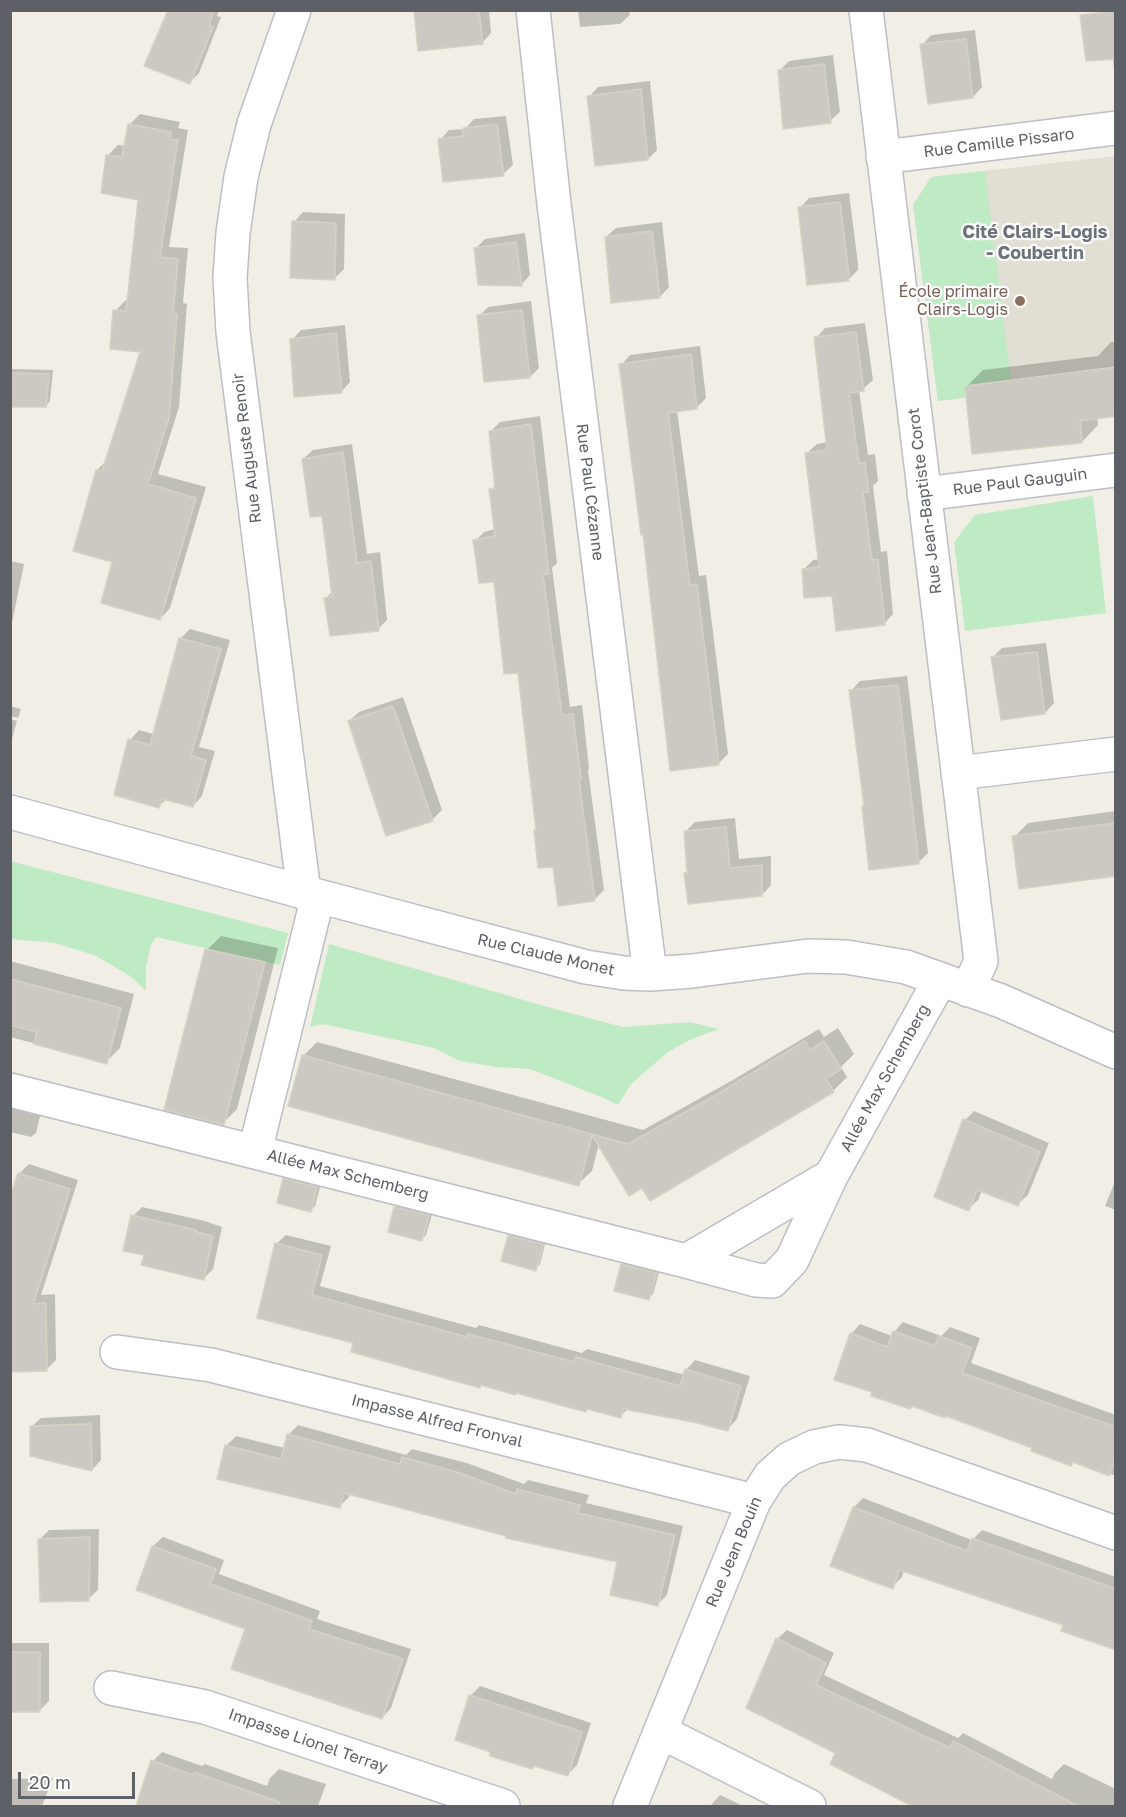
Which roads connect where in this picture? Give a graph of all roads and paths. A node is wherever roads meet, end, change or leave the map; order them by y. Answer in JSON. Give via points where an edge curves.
{"nodes":[{"id":1,"x":294,"y":10,"type":"edge"},
{"id":2,"x":533,"y":10,"type":"edge"},
{"id":3,"x":866,"y":10,"type":"edge"},
{"id":4,"x":1116,"y":128,"type":"edge"},
{"id":5,"x":883,"y":157,"type":"junction"},
{"id":6,"x":1116,"y":470,"type":"edge"},
{"id":7,"x":924,"y":494,"type":"junction"},
{"id":8,"x":1116,"y":754,"type":"edge"},
{"id":9,"x":958,"y":773,"type":"junction"},
{"id":10,"x":10,"y":812,"type":"edge"},
{"id":11,"x":311,"y":895,"type":"junction"},
{"id":12,"x":650,"y":974,"type":"junction"},
{"id":13,"x":954,"y":985,"type":"junction"},
{"id":14,"x":1116,"y":1052,"type":"edge"},
{"id":15,"x":10,"y":1090,"type":"edge"},
{"id":16,"x":255,"y":1151,"type":"junction"},
{"id":17,"x":831,"y":1176,"type":"junction"},
{"id":18,"x":686,"y":1261,"type":"junction"},
{"id":19,"x":117,"y":1352,"type":"dead end"},
{"id":20,"x":754,"y":1500,"type":"junction"},
{"id":21,"x":1116,"y":1533,"type":"edge"},
{"id":22,"x":111,"y":1688,"type":"dead end"},
{"id":23,"x":661,"y":1732,"type":"junction"},
{"id":24,"x":502,"y":1806,"type":"edge"},
{"id":25,"x":630,"y":1806,"type":"edge"},
{"id":26,"x":809,"y":1806,"type":"edge"}],
"edges":[{"from":1,"to":11,"type":"street","name":"Rue Auguste Renoir","via":[[254,124],[244,166],[230,279],[235,344]]},
{"from":2,"to":12,"type":"street","name":"Rue Paul Cézanne"},
{"from":3,"to":5,"type":"street","name":"Rue Jean-Baptiste Corot"},
{"from":4,"to":5,"type":"street","name":"Rue Camille Pissaro"},
{"from":5,"to":7,"type":"street","name":"Rue Jean-Baptiste Corot"},
{"from":6,"to":7,"type":"street","name":"Rue Paul Gauguin"},
{"from":7,"to":9,"type":"street","name":"Rue Jean-Baptiste Corot"},
{"from":8,"to":9,"type":"street"},
{"from":9,"to":13,"type":"street","name":"Rue Jean-Baptiste Corot","via":[[981,961]]},
{"from":10,"to":11,"type":"street","name":"Rue Claude Monet"},
{"from":11,"to":12,"type":"street","name":"Rue Claude Monet","via":[[586,968]]},
{"from":11,"to":16,"type":"street"},
{"from":12,"to":13,"type":"street","name":"Rue Claude Monet","via":[[808,956],[846,957],[906,967]]},
{"from":13,"to":14,"type":"street","name":"Rue Claude Monet"},
{"from":13,"to":17,"type":"street","name":"Allée Max Schemberg"},
{"from":15,"to":16,"type":"street","name":"Allée Max Schemberg"},
{"from":16,"to":18,"type":"street","name":"Allée Max Schemberg"},
{"from":17,"to":18,"type":"street"},
{"from":17,"to":18,"type":"street","name":"Allée Max Schemberg","via":[[792,1260],[772,1281]]},
{"from":19,"to":20,"type":"street","name":"Impasse Alfred Fronval","via":[[210,1365]]},
{"from":20,"to":21,"type":"street","name":"Rue Jean Bouin","via":[[770,1476],[789,1460],[814,1447],[838,1442],[867,1445]]},
{"from":20,"to":23,"type":"street","name":"Rue Jean Bouin"},
{"from":22,"to":24,"type":"street","name":"Impasse Lionel Terray","via":[[205,1707]]},
{"from":23,"to":25,"type":"street","name":"Rue Jean Bouin"},
{"from":23,"to":26,"type":"street"}]}
